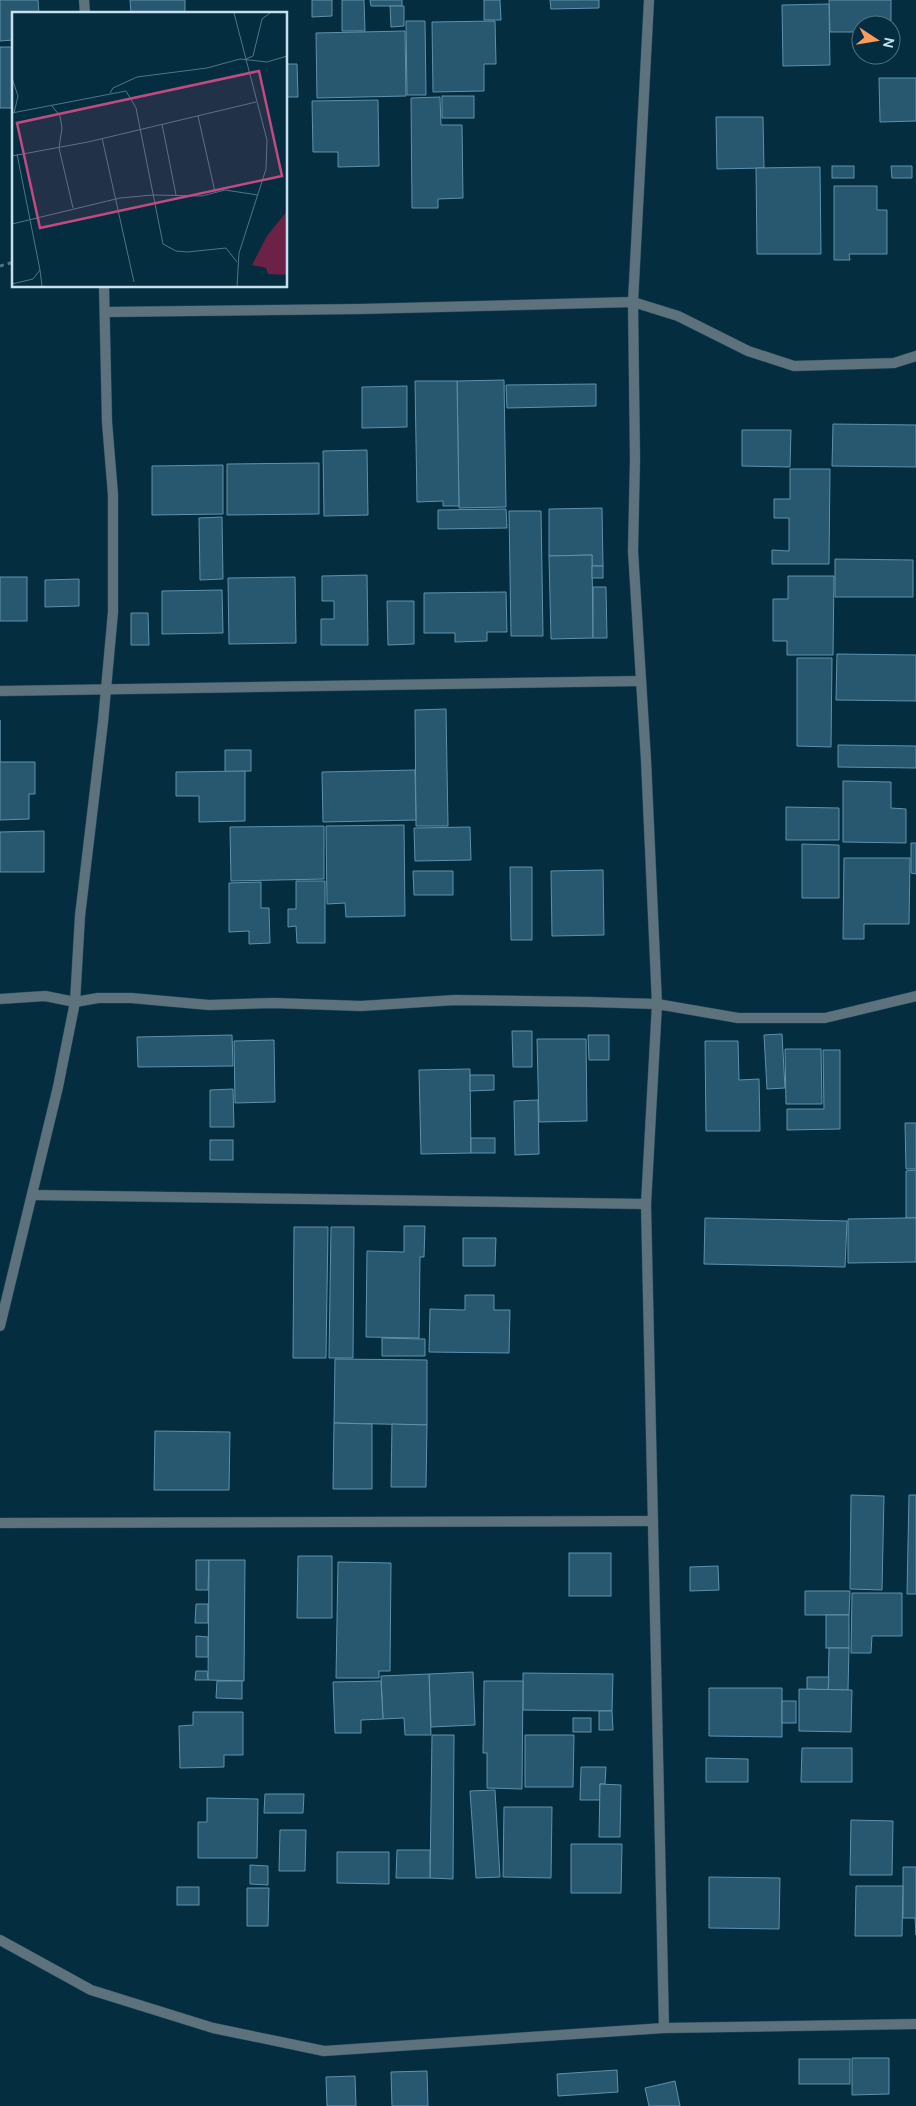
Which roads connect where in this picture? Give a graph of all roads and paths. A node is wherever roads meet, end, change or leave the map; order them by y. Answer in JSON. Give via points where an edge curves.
{"nodes":[{"id":1,"x":650,"y":0,"type":"edge"},
{"id":2,"x":104,"y":288,"type":"edge"},
{"id":3,"x":633,"y":302,"type":"junction"},
{"id":4,"x":106,"y":312,"type":"junction"},
{"id":5,"x":916,"y":356,"type":"edge"},
{"id":6,"x":640,"y":681,"type":"junction"},
{"id":7,"x":106,"y":689,"type":"junction"},
{"id":8,"x":0,"y":691,"type":"edge"},
{"id":9,"x":916,"y":996,"type":"edge"},
{"id":10,"x":0,"y":999,"type":"edge"},
{"id":11,"x":75,"y":1002,"type":"junction"},
{"id":12,"x":657,"y":1004,"type":"junction"},
{"id":13,"x":32,"y":1195,"type":"junction"},
{"id":14,"x":646,"y":1204,"type":"junction"},
{"id":15,"x":0,"y":1326,"type":"edge"},
{"id":16,"x":653,"y":1521,"type":"junction"},
{"id":17,"x":0,"y":1523,"type":"edge"},
{"id":18,"x":0,"y":1940,"type":"edge"},
{"id":19,"x":916,"y":2024,"type":"edge"},
{"id":20,"x":664,"y":2028,"type":"junction"}],
"edges":[{"from":1,"to":3,"type":"street"},
{"from":2,"to":4,"type":"street"},
{"from":3,"to":4,"type":"street"},
{"from":3,"to":5,"type":"street","via":[[678,316],[748,350],[794,366],[894,363]]},
{"from":3,"to":6,"type":"street","via":[[633,551]]},
{"from":4,"to":7,"type":"street","via":[[107,422],[112,494],[112,612]]},
{"from":6,"to":7,"type":"street"},
{"from":6,"to":12,"type":"street"},
{"from":7,"to":8,"type":"street"},
{"from":7,"to":11,"type":"street","via":[[80,916]]},
{"from":9,"to":12,"type":"street","via":[[825,1018],[738,1018]]},
{"from":10,"to":11,"type":"street","via":[[45,996]]},
{"from":11,"to":12,"type":"street","via":[[115,997],[209,1005],[274,1002],[361,1006],[455,1000]]},
{"from":11,"to":13,"type":"street"},
{"from":12,"to":14,"type":"street"},
{"from":13,"to":14,"type":"street"},
{"from":13,"to":15,"type":"street"},
{"from":14,"to":16,"type":"street"},
{"from":16,"to":17,"type":"street"},
{"from":16,"to":20,"type":"street"},
{"from":18,"to":20,"type":"street","via":[[92,1990],[213,2028],[324,2051]]},
{"from":19,"to":20,"type":"street"}]}
